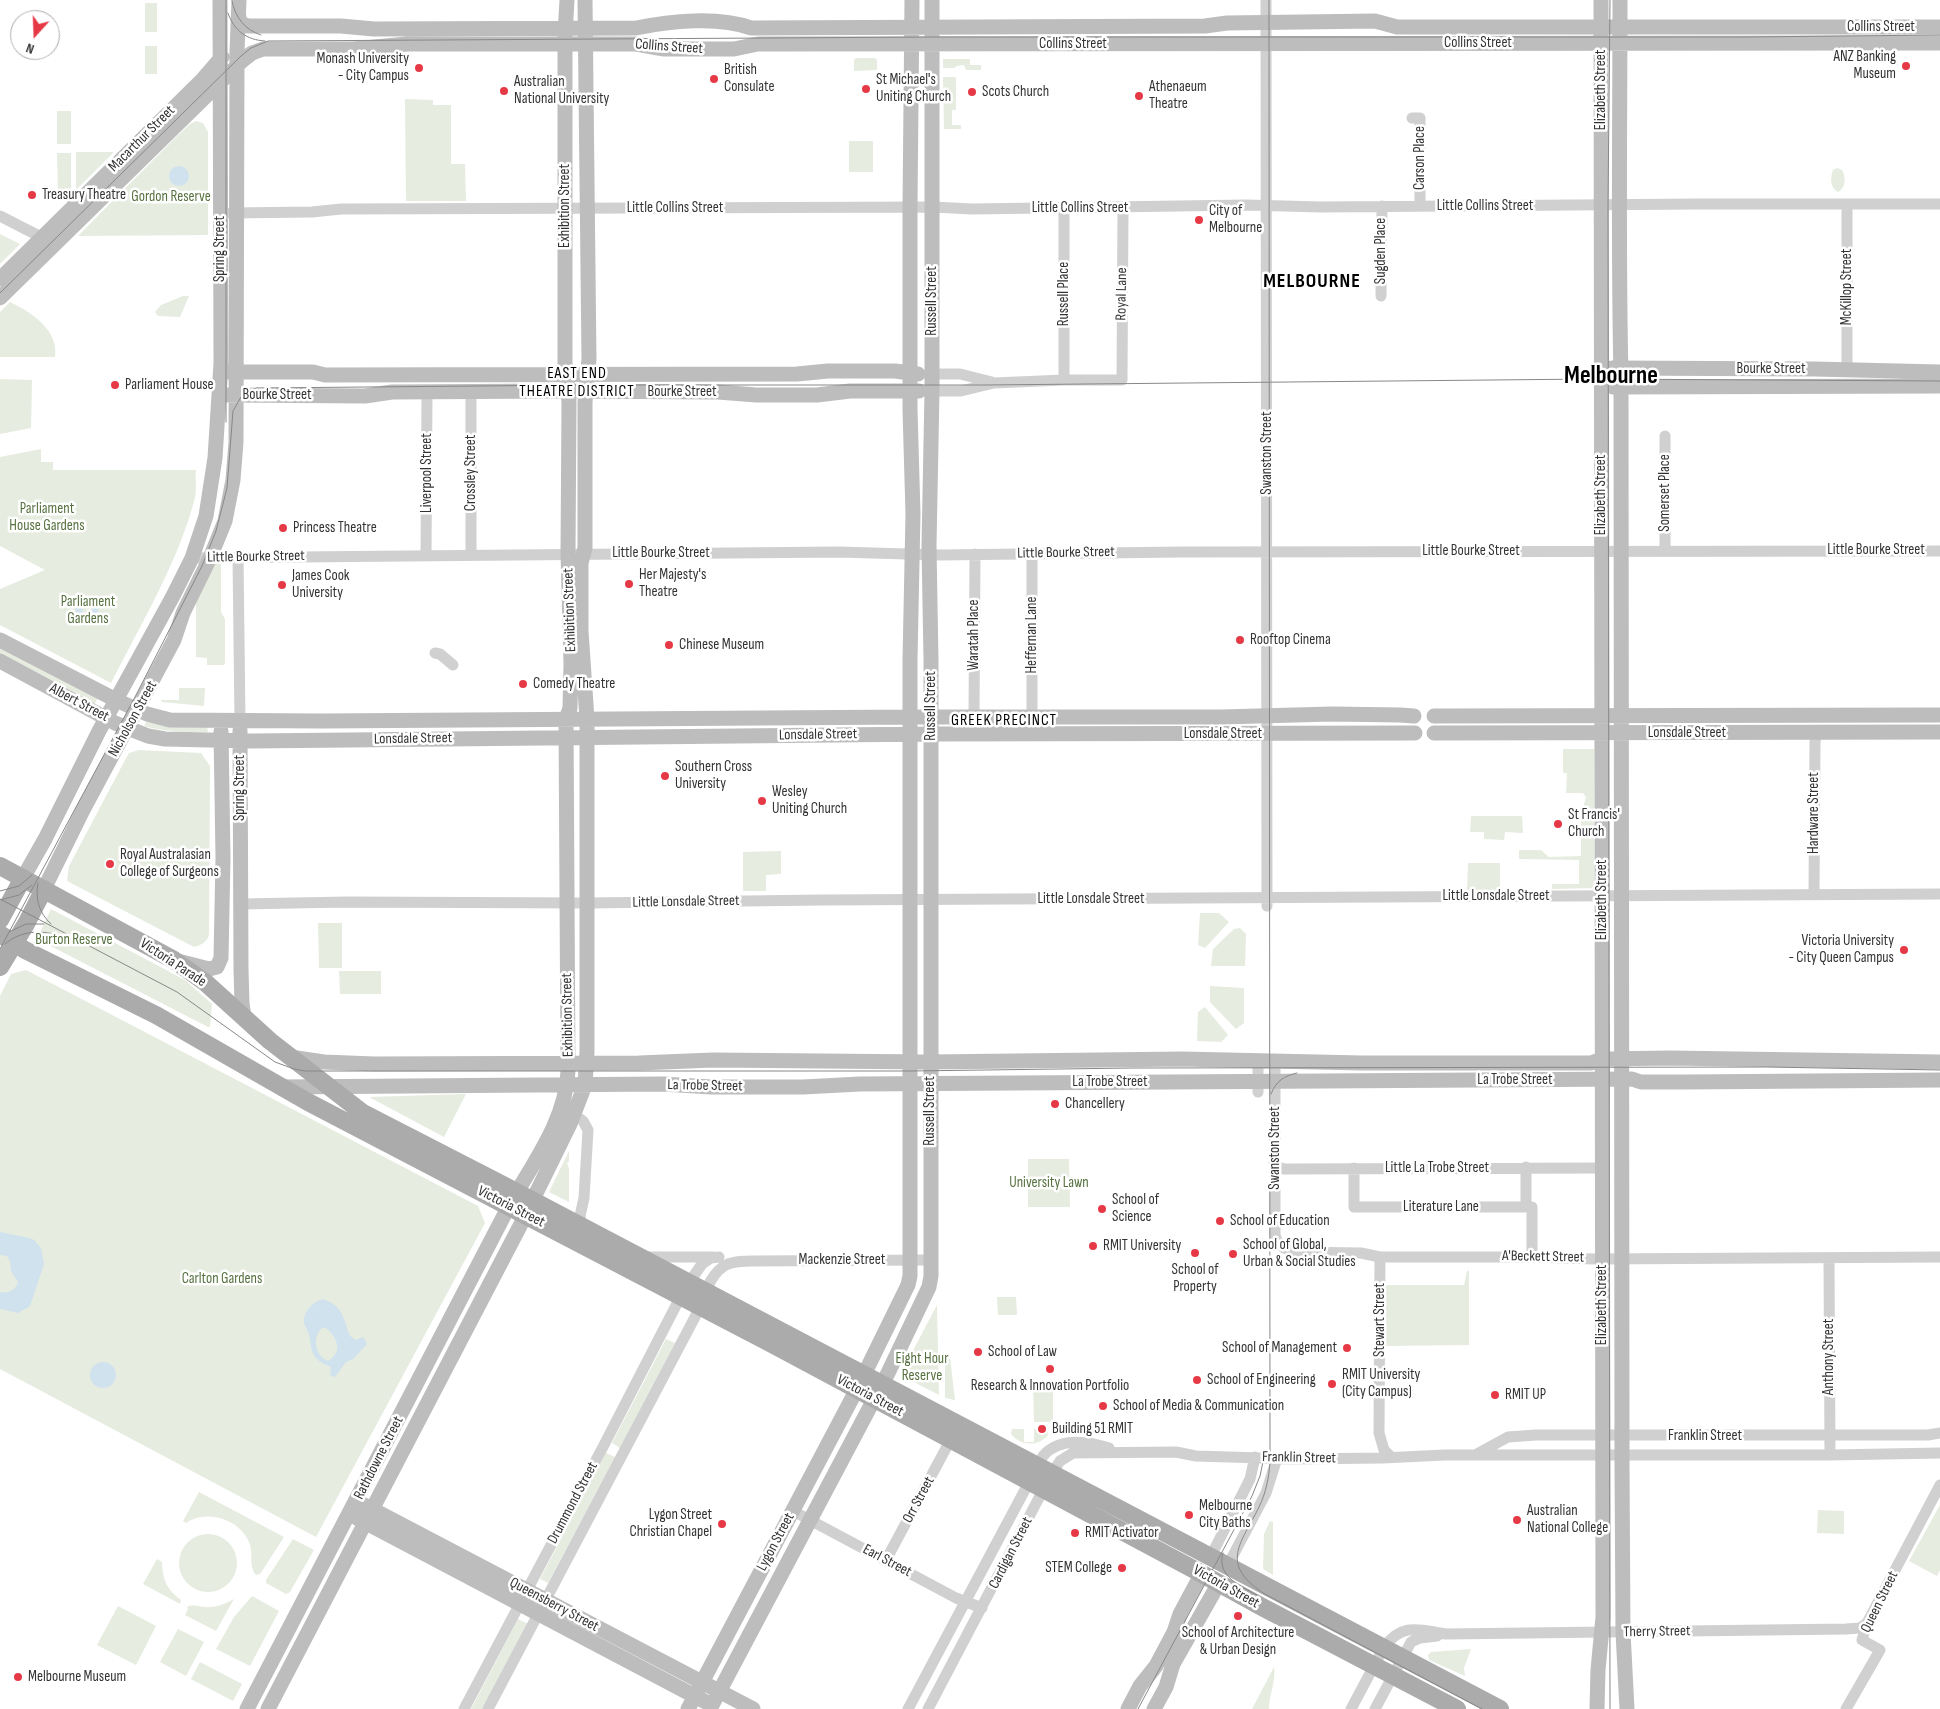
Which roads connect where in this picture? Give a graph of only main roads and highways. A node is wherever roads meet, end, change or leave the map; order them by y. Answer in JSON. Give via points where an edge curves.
{"nodes":[{"id":1,"x":0,"y":866,"type":"edge"},
{"id":2,"x":23,"y":878,"type":"junction"},
{"id":3,"x":44,"y":889,"type":"junction"},
{"id":4,"x":0,"y":920,"type":"edge"},
{"id":5,"x":7,"y":939,"type":"edge"},
{"id":6,"x":0,"y":966,"type":"edge"},
{"id":7,"x":327,"y":1086,"type":"joint"},
{"id":8,"x":520,"y":1203,"type":"junction"},
{"id":9,"x":685,"y":1289,"type":"junction"},
{"id":10,"x":878,"y":1392,"type":"junction"},
{"id":11,"x":1041,"y":1477,"type":"junction"},
{"id":12,"x":1211,"y":1556,"type":"junction"},
{"id":13,"x":1228,"y":1565,"type":"junction"},
{"id":14,"x":1202,"y":1573,"type":"junction"},
{"id":15,"x":1219,"y":1583,"type":"junction"},
{"id":16,"x":1457,"y":1709,"type":"edge"},
{"id":17,"x":1500,"y":1709,"type":"edge"}],
"edges":[{"from":1,"to":2,"type":"main road","name":"Victoria Parade"},
{"from":2,"to":3,"type":"main road","name":"Victoria Parade"},
{"from":2,"to":4,"type":"main road","name":"Nicholson Street"},
{"from":3,"to":5,"type":"main road","name":"Nicholson Street","via":[[26,924]]},
{"from":3,"to":7,"type":"main road","name":"Victoria Parade","via":[[174,960]]},
{"from":5,"to":6,"type":"main road","name":"Nicholson Street"},
{"from":5,"to":8,"type":"main road","name":"Victoria Street","via":[[151,1012],[280,1087]]},
{"from":7,"to":8,"type":"main road","name":"Victoria Street","via":[[376,1120]]},
{"from":8,"to":9,"type":"main road","name":"Victoria Street"},
{"from":8,"to":9,"type":"main road","name":"Victoria Street","via":[[582,1226],[639,1257]]},
{"from":9,"to":10,"type":"main road","name":"Victoria Street"},
{"from":10,"to":11,"type":"main road","name":"Victoria Street"},
{"from":10,"to":11,"type":"main road","name":"Victoria Street","via":[[951,1439]]},
{"from":11,"to":12,"type":"main road","name":"Victoria Street"},
{"from":11,"to":14,"type":"main road","name":"Victoria Street"},
{"from":12,"to":13,"type":"main road","name":"Victoria Street"},
{"from":12,"to":14,"type":"main road"},
{"from":13,"to":15,"type":"main road"},
{"from":13,"to":17,"type":"main road","name":"Victoria Street"},
{"from":14,"to":15,"type":"main road","name":"Victoria Street"},
{"from":15,"to":16,"type":"main road","name":"Victoria Street"}]}
